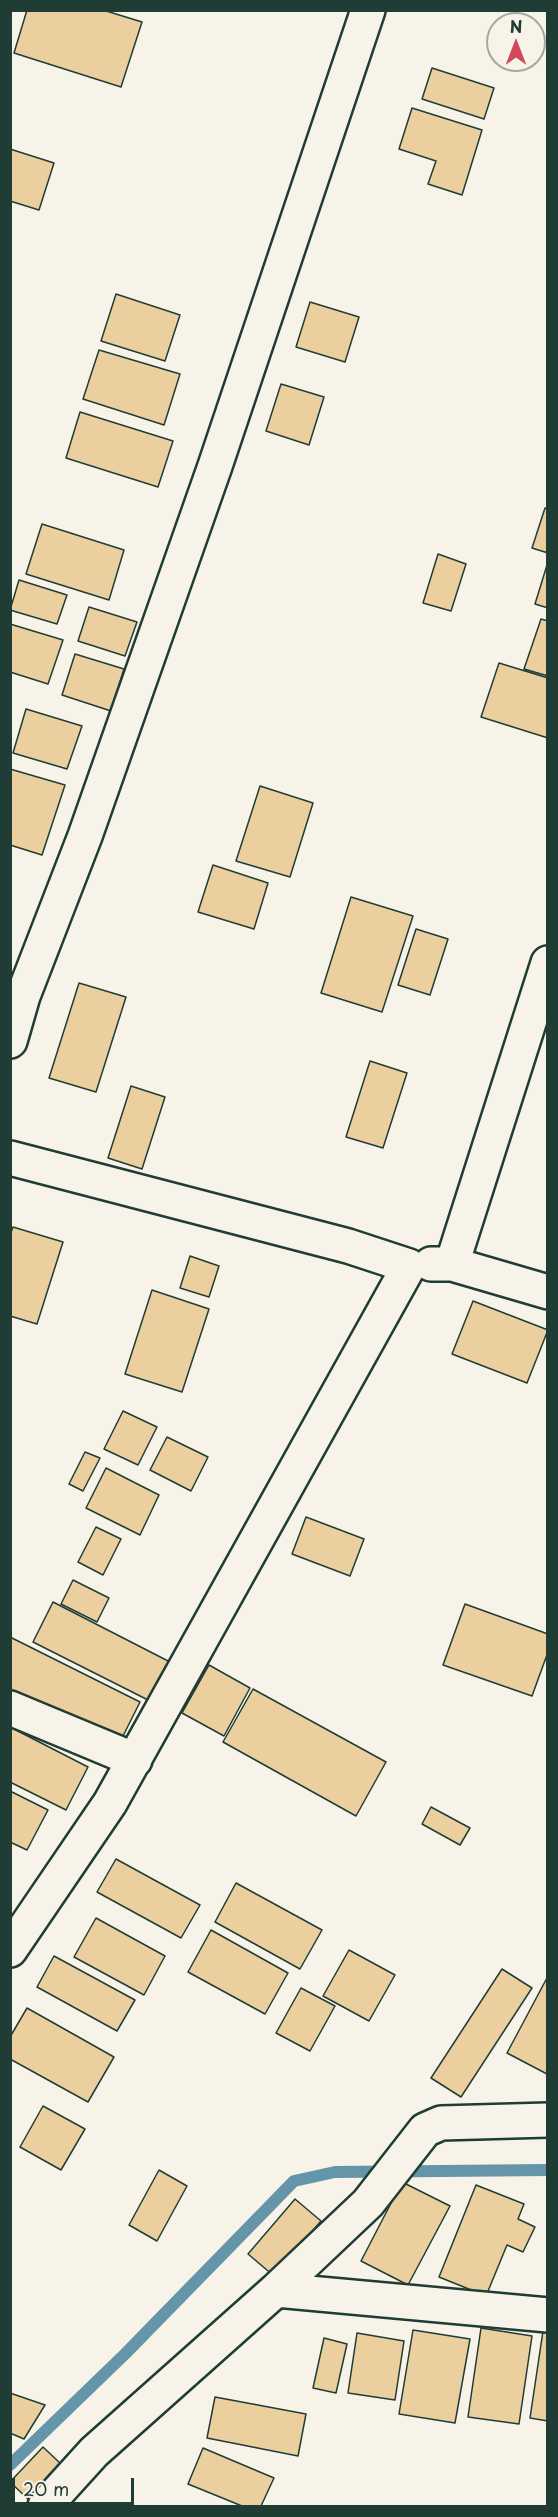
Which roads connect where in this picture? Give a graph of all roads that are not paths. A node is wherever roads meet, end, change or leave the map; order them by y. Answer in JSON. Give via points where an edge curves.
{"nodes":[{"id":1,"x":368,"y":10,"type":"edge"},
{"id":2,"x":548,"y":963,"type":"edge"},
{"id":3,"x":10,"y":1041,"type":"edge"},
{"id":4,"x":10,"y":1158,"type":"edge"},
{"id":5,"x":452,"y":1264,"type":"junction"},
{"id":6,"x":409,"y":1266,"type":"junction"},
{"id":7,"x":548,"y":1292,"type":"edge"},
{"id":8,"x":10,"y":1708,"type":"edge"},
{"id":9,"x":135,"y":1760,"type":"junction"},
{"id":10,"x":10,"y":1950,"type":"edge"},
{"id":11,"x":548,"y":2120,"type":"edge"},
{"id":12,"x":276,"y":2290,"type":"junction"},
{"id":13,"x":548,"y":2315,"type":"edge"},
{"id":14,"x":45,"y":2506,"type":"edge"}],
"edges":[{"from":1,"to":3,"type":"street","via":[[204,499]]},
{"from":2,"to":5,"type":"street"},
{"from":4,"to":6,"type":"street","via":[[348,1246]]},
{"from":5,"to":6,"type":"street"},
{"from":5,"to":7,"type":"street"},
{"from":6,"to":9,"type":"street"},
{"from":8,"to":9,"type":"street"},
{"from":9,"to":10,"type":"street"},
{"from":11,"to":12,"type":"street","via":[[441,2122],[425,2130],[368,2203]]},
{"from":12,"to":13,"type":"street"},
{"from":12,"to":14,"type":"street","via":[[94,2452]]}]}
